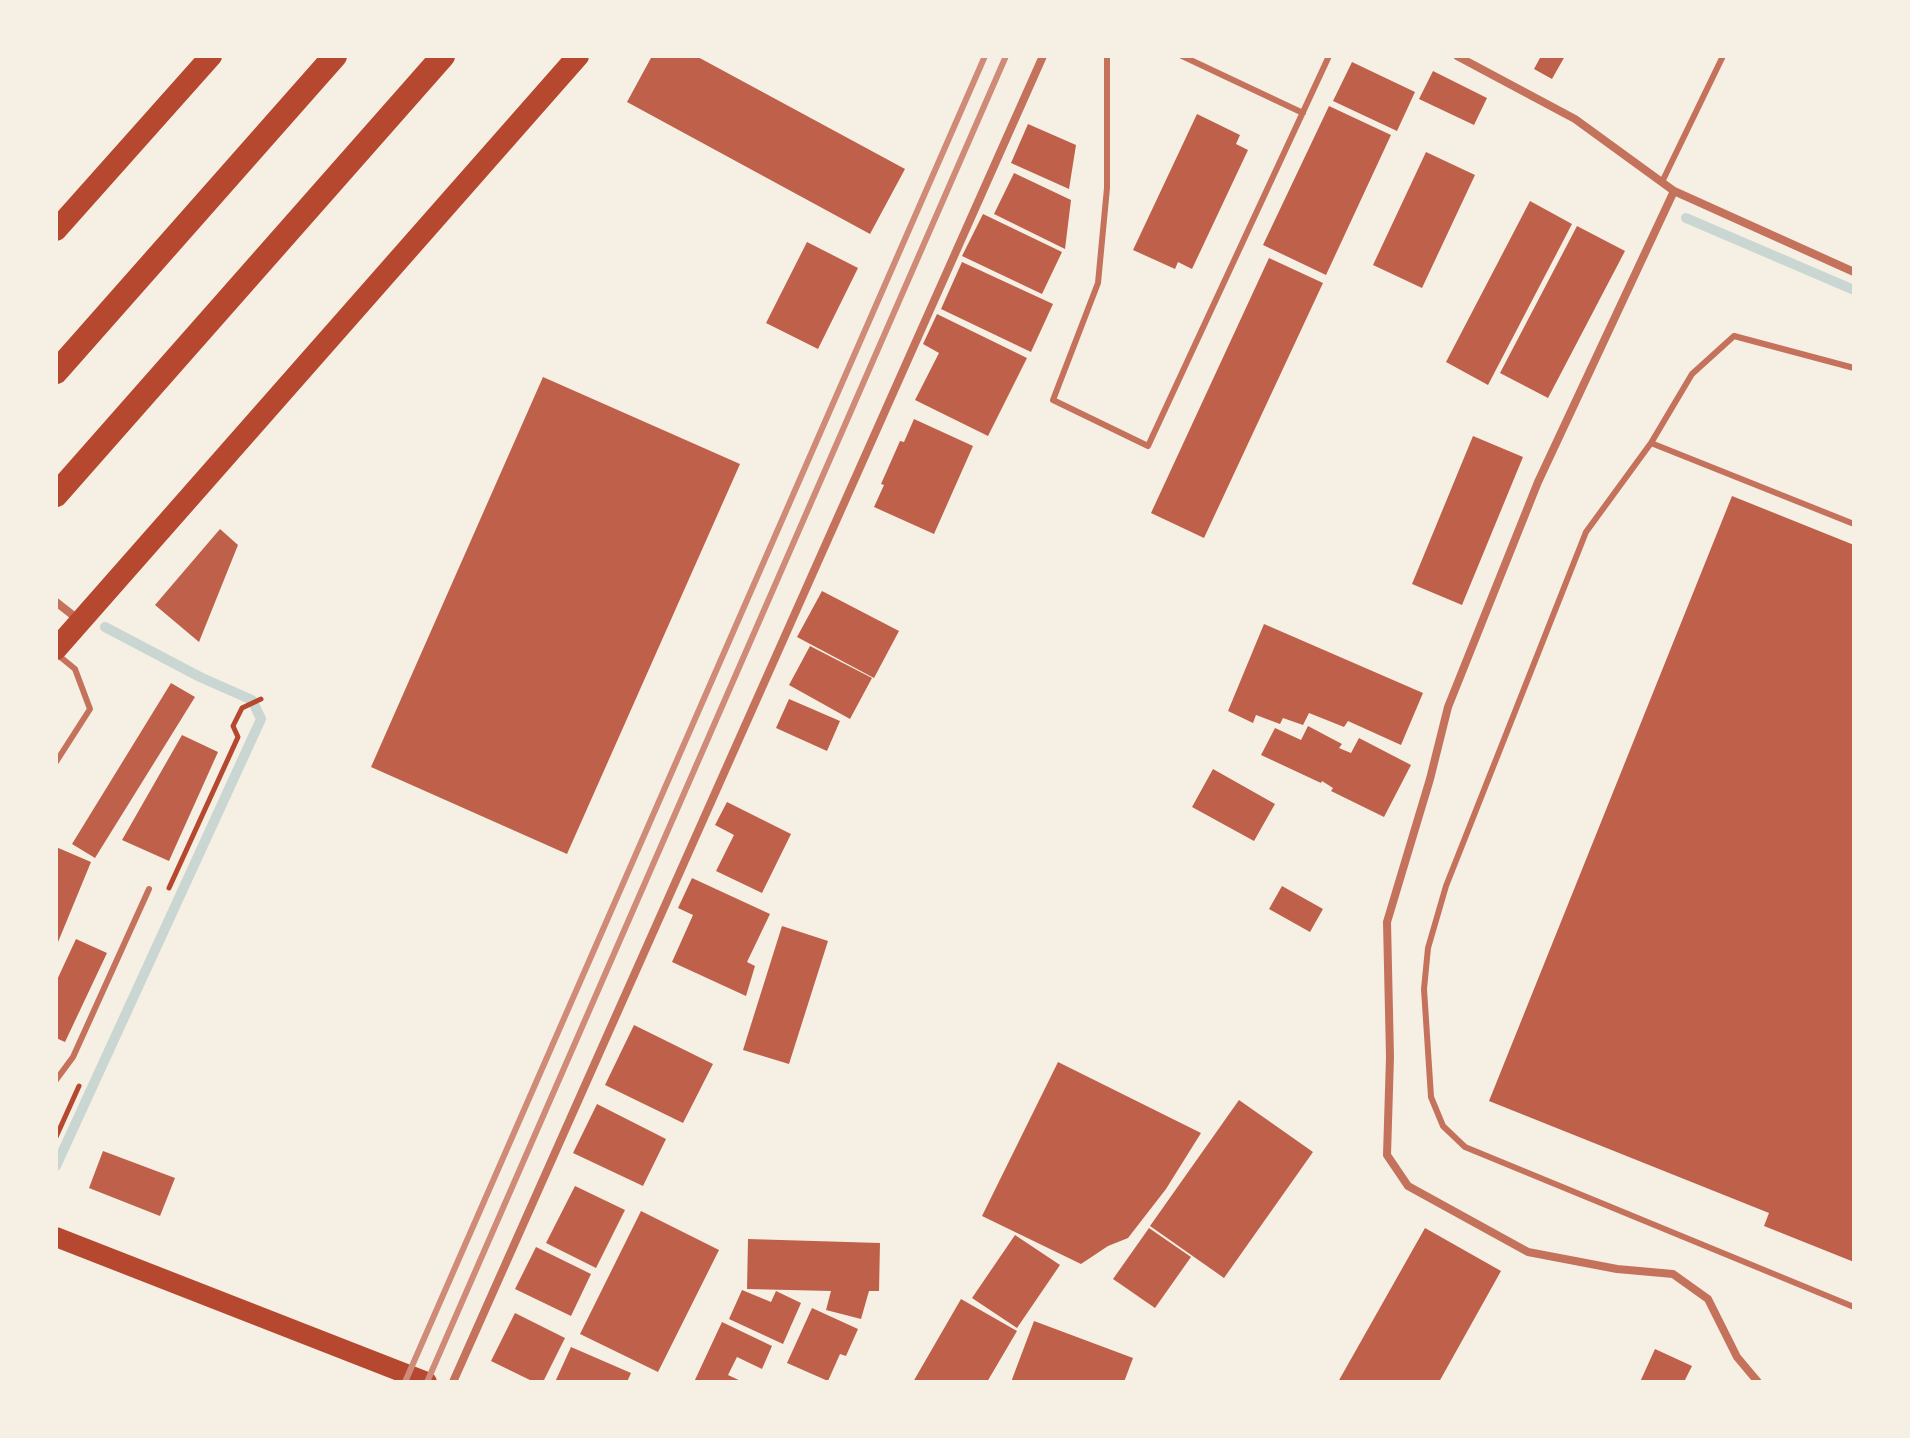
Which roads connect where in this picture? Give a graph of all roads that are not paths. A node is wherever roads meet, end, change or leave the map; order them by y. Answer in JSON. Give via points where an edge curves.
{"nodes":[{"id":1,"x":211,"y":56,"type":"edge"},
{"id":2,"x":335,"y":56,"type":"edge"},
{"id":3,"x":443,"y":56,"type":"edge"},
{"id":4,"x":578,"y":56,"type":"edge"},
{"id":5,"x":1043,"y":56,"type":"edge"},
{"id":6,"x":1107,"y":56,"type":"edge"},
{"id":7,"x":1182,"y":56,"type":"edge"},
{"id":8,"x":1329,"y":56,"type":"edge"},
{"id":9,"x":1457,"y":56,"type":"edge"},
{"id":10,"x":1723,"y":56,"type":"edge"},
{"id":11,"x":1476,"y":60,"type":"edge"},
{"id":12,"x":1303,"y":113,"type":"junction"},
{"id":13,"x":1662,"y":182,"type":"junction"},
{"id":14,"x":1674,"y":191,"type":"junction"},
{"id":15,"x":56,"y":230,"type":"edge"},
{"id":16,"x":1854,"y":272,"type":"edge"},
{"id":17,"x":1854,"y":368,"type":"edge"},
{"id":18,"x":56,"y":372,"type":"edge"},
{"id":19,"x":1651,"y":443,"type":"junction"},
{"id":20,"x":56,"y":495,"type":"edge"},
{"id":21,"x":1854,"y":524,"type":"edge"},
{"id":22,"x":56,"y":602,"type":"edge"},
{"id":23,"x":80,"y":621,"type":"junction"},
{"id":24,"x":56,"y":651,"type":"edge"},
{"id":25,"x":56,"y":762,"type":"edge"},
{"id":26,"x":149,"y":889,"type":"dead end"},
{"id":27,"x":56,"y":1080,"type":"edge"},
{"id":28,"x":56,"y":1237,"type":"edge"},
{"id":29,"x":1854,"y":1307,"type":"edge"},
{"id":30,"x":427,"y":1382,"type":"edge"},
{"id":31,"x":453,"y":1382,"type":"edge"},
{"id":32,"x":1758,"y":1382,"type":"edge"}],
"edges":[{"from":1,"to":15,"type":"highway"},
{"from":2,"to":18,"type":"highway"},
{"from":3,"to":20,"type":"highway"},
{"from":4,"to":23,"type":"highway"},
{"from":5,"to":31,"type":"street"},
{"from":6,"to":12,"type":"lane","via":[[1107,188],[1098,283],[1053,400],[1148,446]]},
{"from":7,"to":12,"type":"lane"},
{"from":8,"to":12,"type":"lane"},
{"from":9,"to":11,"type":"street"},
{"from":10,"to":13,"type":"lane"},
{"from":11,"to":13,"type":"street","via":[[1575,119]]},
{"from":13,"to":14,"type":"street"},
{"from":14,"to":16,"type":"street"},
{"from":14,"to":32,"type":"street","via":[[1538,482],[1448,707],[1387,922],[1387,1155],[1408,1186],[1528,1252],[1673,1274],[1708,1299],[1737,1357]]},
{"from":17,"to":19,"type":"lane","via":[[1734,336],[1692,374]]},
{"from":19,"to":21,"type":"lane"},
{"from":19,"to":29,"type":"lane","via":[[1586,532],[1446,886],[1428,948],[1424,989],[1431,1097],[1443,1126],[1465,1147]]},
{"from":22,"to":23,"type":"street"},
{"from":23,"to":24,"type":"highway"},
{"from":24,"to":25,"type":"lane","via":[[75,669],[90,709]]},
{"from":26,"to":27,"type":"lane","via":[[73,1057]]},
{"from":28,"to":30,"type":"main road"}]}
